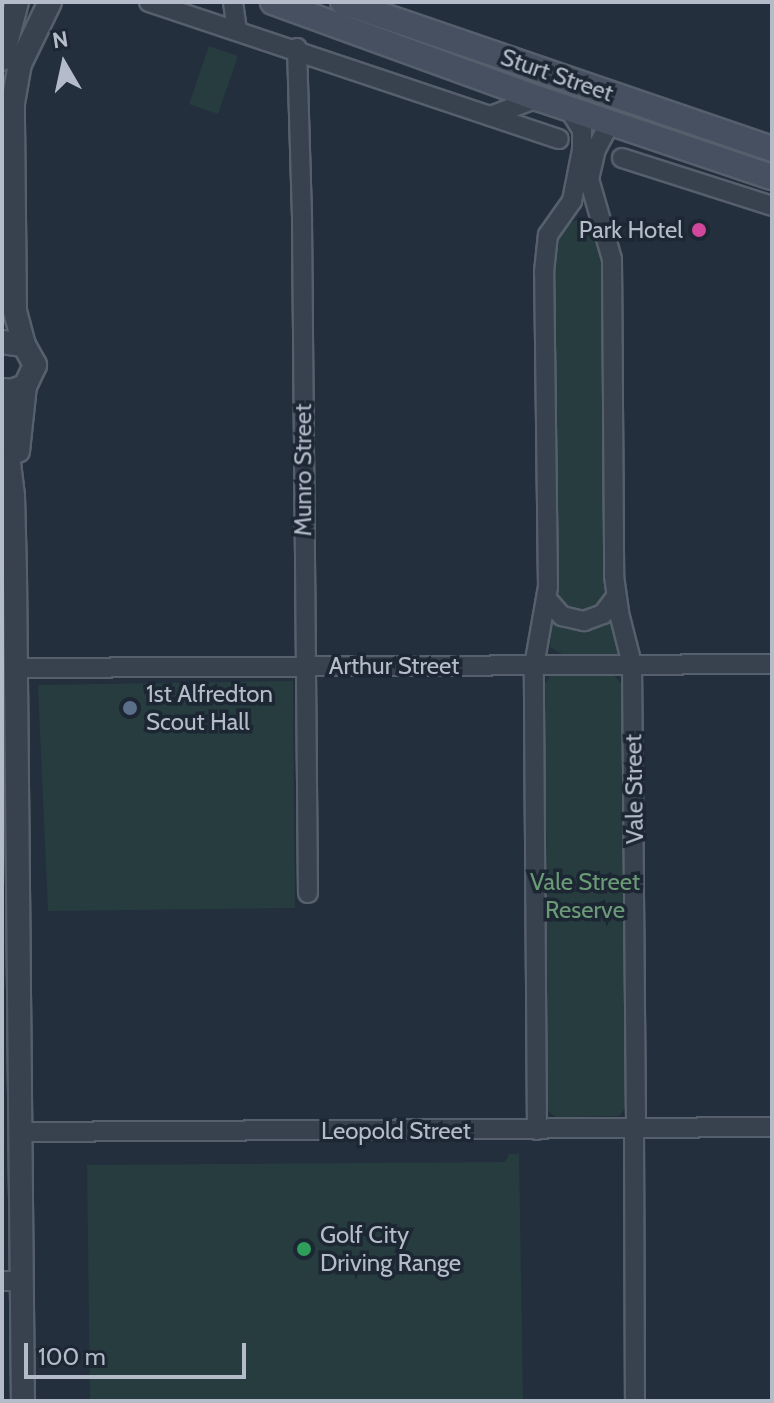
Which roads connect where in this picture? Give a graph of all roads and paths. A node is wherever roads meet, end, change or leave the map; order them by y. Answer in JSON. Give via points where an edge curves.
{"nodes":[{"id":1,"x":17,"y":2,"type":"edge"},
{"id":2,"x":50,"y":2,"type":"edge"},
{"id":3,"x":149,"y":2,"type":"edge"},
{"id":4,"x":233,"y":2,"type":"edge"},
{"id":5,"x":273,"y":2,"type":"edge"},
{"id":6,"x":343,"y":2,"type":"edge"},
{"id":7,"x":237,"y":29,"type":"junction"},
{"id":8,"x":297,"y":48,"type":"junction"},
{"id":9,"x":2,"y":59,"type":"edge"},
{"id":10,"x":537,"y":98,"type":"junction"},
{"id":11,"x":569,"y":109,"type":"junction"},
{"id":12,"x":491,"y":116,"type":"junction"},
{"id":13,"x":610,"y":123,"type":"junction"},
{"id":14,"x":651,"y":136,"type":"junction"},
{"id":15,"x":559,"y":139,"type":"dead end"},
{"id":16,"x":772,"y":149,"type":"edge"},
{"id":17,"x":622,"y":158,"type":"dead end"},
{"id":18,"x":658,"y":169,"type":"junction"},
{"id":19,"x":772,"y":177,"type":"edge"},
{"id":20,"x":8,"y":180,"type":"edge"},
{"id":21,"x":772,"y":206,"type":"edge"},
{"id":22,"x":598,"y":220,"type":"junction"},
{"id":23,"x":558,"y":221,"type":"junction"},
{"id":24,"x":13,"y":343,"type":"edge"},
{"id":25,"x":25,"y":386,"type":"junction"},
{"id":26,"x":2,"y":390,"type":"edge"},
{"id":27,"x":2,"y":405,"type":"edge"},
{"id":28,"x":13,"y":496,"type":"junction"},
{"id":29,"x":9,"y":574,"type":"edge"},
{"id":30,"x":616,"y":597,"type":"junction"},
{"id":31,"x":547,"y":599,"type":"junction"},
{"id":32,"x":632,"y":664,"type":"junction"},
{"id":33,"x":772,"y":664,"type":"edge"},
{"id":34,"x":303,"y":666,"type":"junction"},
{"id":35,"x":534,"y":666,"type":"junction"},
{"id":36,"x":16,"y":668,"type":"junction"},
{"id":37,"x":10,"y":768,"type":"edge"},
{"id":38,"x":308,"y":893,"type":"dead end"},
{"id":39,"x":11,"y":969,"type":"edge"},
{"id":40,"x":772,"y":1127,"type":"edge"},
{"id":41,"x":635,"y":1128,"type":"junction"},
{"id":42,"x":537,"y":1130,"type":"junction"},
{"id":43,"x":21,"y":1132,"type":"junction"},
{"id":44,"x":12,"y":1281,"type":"edge"},
{"id":45,"x":23,"y":1401,"type":"edge"},
{"id":46,"x":635,"y":1401,"type":"edge"}],
"edges":[{"from":1,"to":9,"type":"street"},
{"from":2,"to":20,"type":"street","via":[[16,82]]},
{"from":3,"to":7,"type":"street"},
{"from":4,"to":7,"type":"street"},
{"from":5,"to":10,"type":"main road","name":"Sturt Street"},
{"from":6,"to":16,"type":"main road","name":"Sturt Street"},
{"from":7,"to":8,"type":"street"},
{"from":8,"to":12,"type":"street"},
{"from":8,"to":34,"type":"street","name":"Munro Street"},
{"from":10,"to":11,"type":"main road","name":"Sturt Street"},
{"from":10,"to":12,"type":"street","name":"Sturt Street"},
{"from":11,"to":13,"type":"main road","name":"Sturt Street"},
{"from":11,"to":23,"type":"street","via":[[583,144],[574,197]]},
{"from":12,"to":15,"type":"street"},
{"from":13,"to":14,"type":"main road","name":"Sturt Street"},
{"from":13,"to":22,"type":"street","name":"Vale Street","via":[[590,171]]},
{"from":14,"to":18,"type":"street"},
{"from":14,"to":19,"type":"main road","name":"Sturt Street"},
{"from":17,"to":18,"type":"street"},
{"from":18,"to":21,"type":"street"},
{"from":20,"to":24,"type":"street"},
{"from":22,"to":23,"type":"street","via":[[580,213]]},
{"from":22,"to":30,"type":"street","name":"Vale Street","via":[[612,259]]},
{"from":23,"to":31,"type":"street","via":[[546,243],[544,272]]},
{"from":24,"to":25,"type":"street","via":[[35,365]]},
{"from":25,"to":26,"type":"street"},
{"from":25,"to":28,"type":"street"},
{"from":27,"to":28,"type":"street"},
{"from":28,"to":29,"type":"street"},
{"from":29,"to":36,"type":"street"},
{"from":30,"to":31,"type":"street","via":[[603,614],[580,621],[562,616]]},
{"from":30,"to":32,"type":"street","name":"Vale Street"},
{"from":31,"to":35,"type":"street"},
{"from":32,"to":33,"type":"street","name":"Arthur Street"},
{"from":32,"to":35,"type":"street","name":"Arthur Street"},
{"from":32,"to":41,"type":"street","name":"Vale Street"},
{"from":34,"to":35,"type":"street","name":"Arthur Street"},
{"from":34,"to":36,"type":"street","name":"Arthur Street"},
{"from":34,"to":38,"type":"street","name":"Munro Street"},
{"from":35,"to":42,"type":"street"},
{"from":36,"to":37,"type":"street"},
{"from":37,"to":39,"type":"street"},
{"from":39,"to":43,"type":"street"},
{"from":40,"to":41,"type":"street","name":"Leopold Street"},
{"from":41,"to":42,"type":"street","name":"Leopold Street"},
{"from":41,"to":46,"type":"street","name":"Vale Street"},
{"from":42,"to":43,"type":"street","name":"Leopold Street"},
{"from":43,"to":44,"type":"street"},
{"from":44,"to":45,"type":"street"}]}
